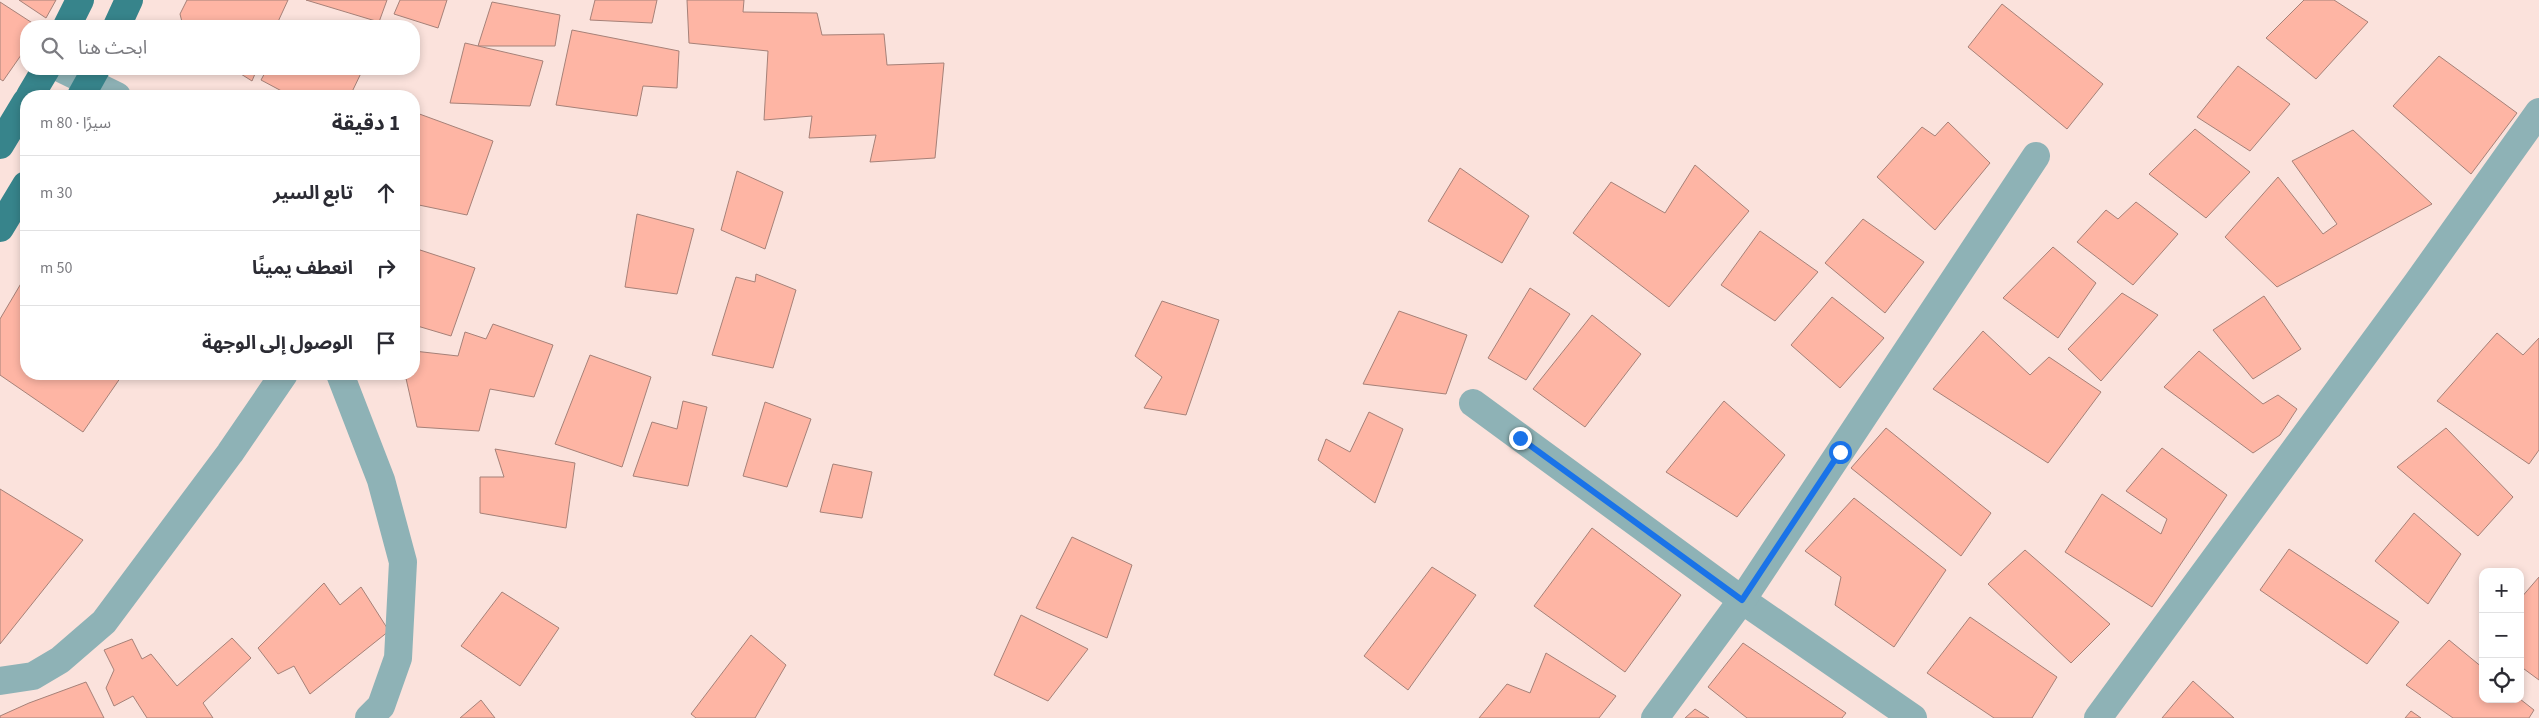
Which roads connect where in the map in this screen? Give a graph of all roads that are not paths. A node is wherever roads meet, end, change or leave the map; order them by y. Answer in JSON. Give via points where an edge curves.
{"nodes":[{"id":1,"x":80,"y":0,"type":"edge"},
{"id":2,"x":129,"y":0,"type":"edge"},
{"id":3,"x":70,"y":20,"type":"edge"},
{"id":4,"x":120,"y":20,"type":"edge"},
{"id":5,"x":42,"y":75,"type":"edge"},
{"id":6,"x":74,"y":75,"type":"edge"},
{"id":7,"x":89,"y":82,"type":"edge"},
{"id":8,"x":34,"y":90,"type":"edge"},
{"id":9,"x":105,"y":90,"type":"edge"},
{"id":10,"x":20,"y":112,"type":"edge"},
{"id":11,"x":2539,"y":112,"type":"edge"},
{"id":12,"x":0,"y":146,"type":"edge"},
{"id":13,"x":2036,"y":156,"type":"dead end"},
{"id":14,"x":20,"y":195,"type":"edge"},
{"id":15,"x":0,"y":228,"type":"edge"},
{"id":16,"x":280,"y":380,"type":"edge"},
{"id":17,"x":342,"y":380,"type":"edge"},
{"id":18,"x":1473,"y":403,"type":"dead end"},
{"id":19,"x":1742,"y":600,"type":"junction"},
{"id":20,"x":0,"y":681,"type":"edge"},
{"id":21,"x":369,"y":718,"type":"edge"},
{"id":22,"x":1655,"y":718,"type":"edge"},
{"id":23,"x":1913,"y":718,"type":"edge"},
{"id":24,"x":2098,"y":718,"type":"edge"}],
"edges":[{"from":1,"to":3,"type":"main road"},
{"from":2,"to":4,"type":"main road"},
{"from":5,"to":8,"type":"main road"},
{"from":6,"to":7,"type":"street"},
{"from":7,"to":9,"type":"street"},
{"from":10,"to":12,"type":"main road"},
{"from":11,"to":24,"type":"street","via":[[2382,332]]},
{"from":13,"to":19,"type":"street"},
{"from":14,"to":15,"type":"main road"},
{"from":16,"to":20,"type":"street","via":[[230,453],[104,622],[60,660],[33,676]]},
{"from":17,"to":21,"type":"street","via":[[381,480],[403,562],[398,658],[381,706]]},
{"from":18,"to":19,"type":"street"},
{"from":19,"to":22,"type":"street"},
{"from":19,"to":23,"type":"street"}]}
